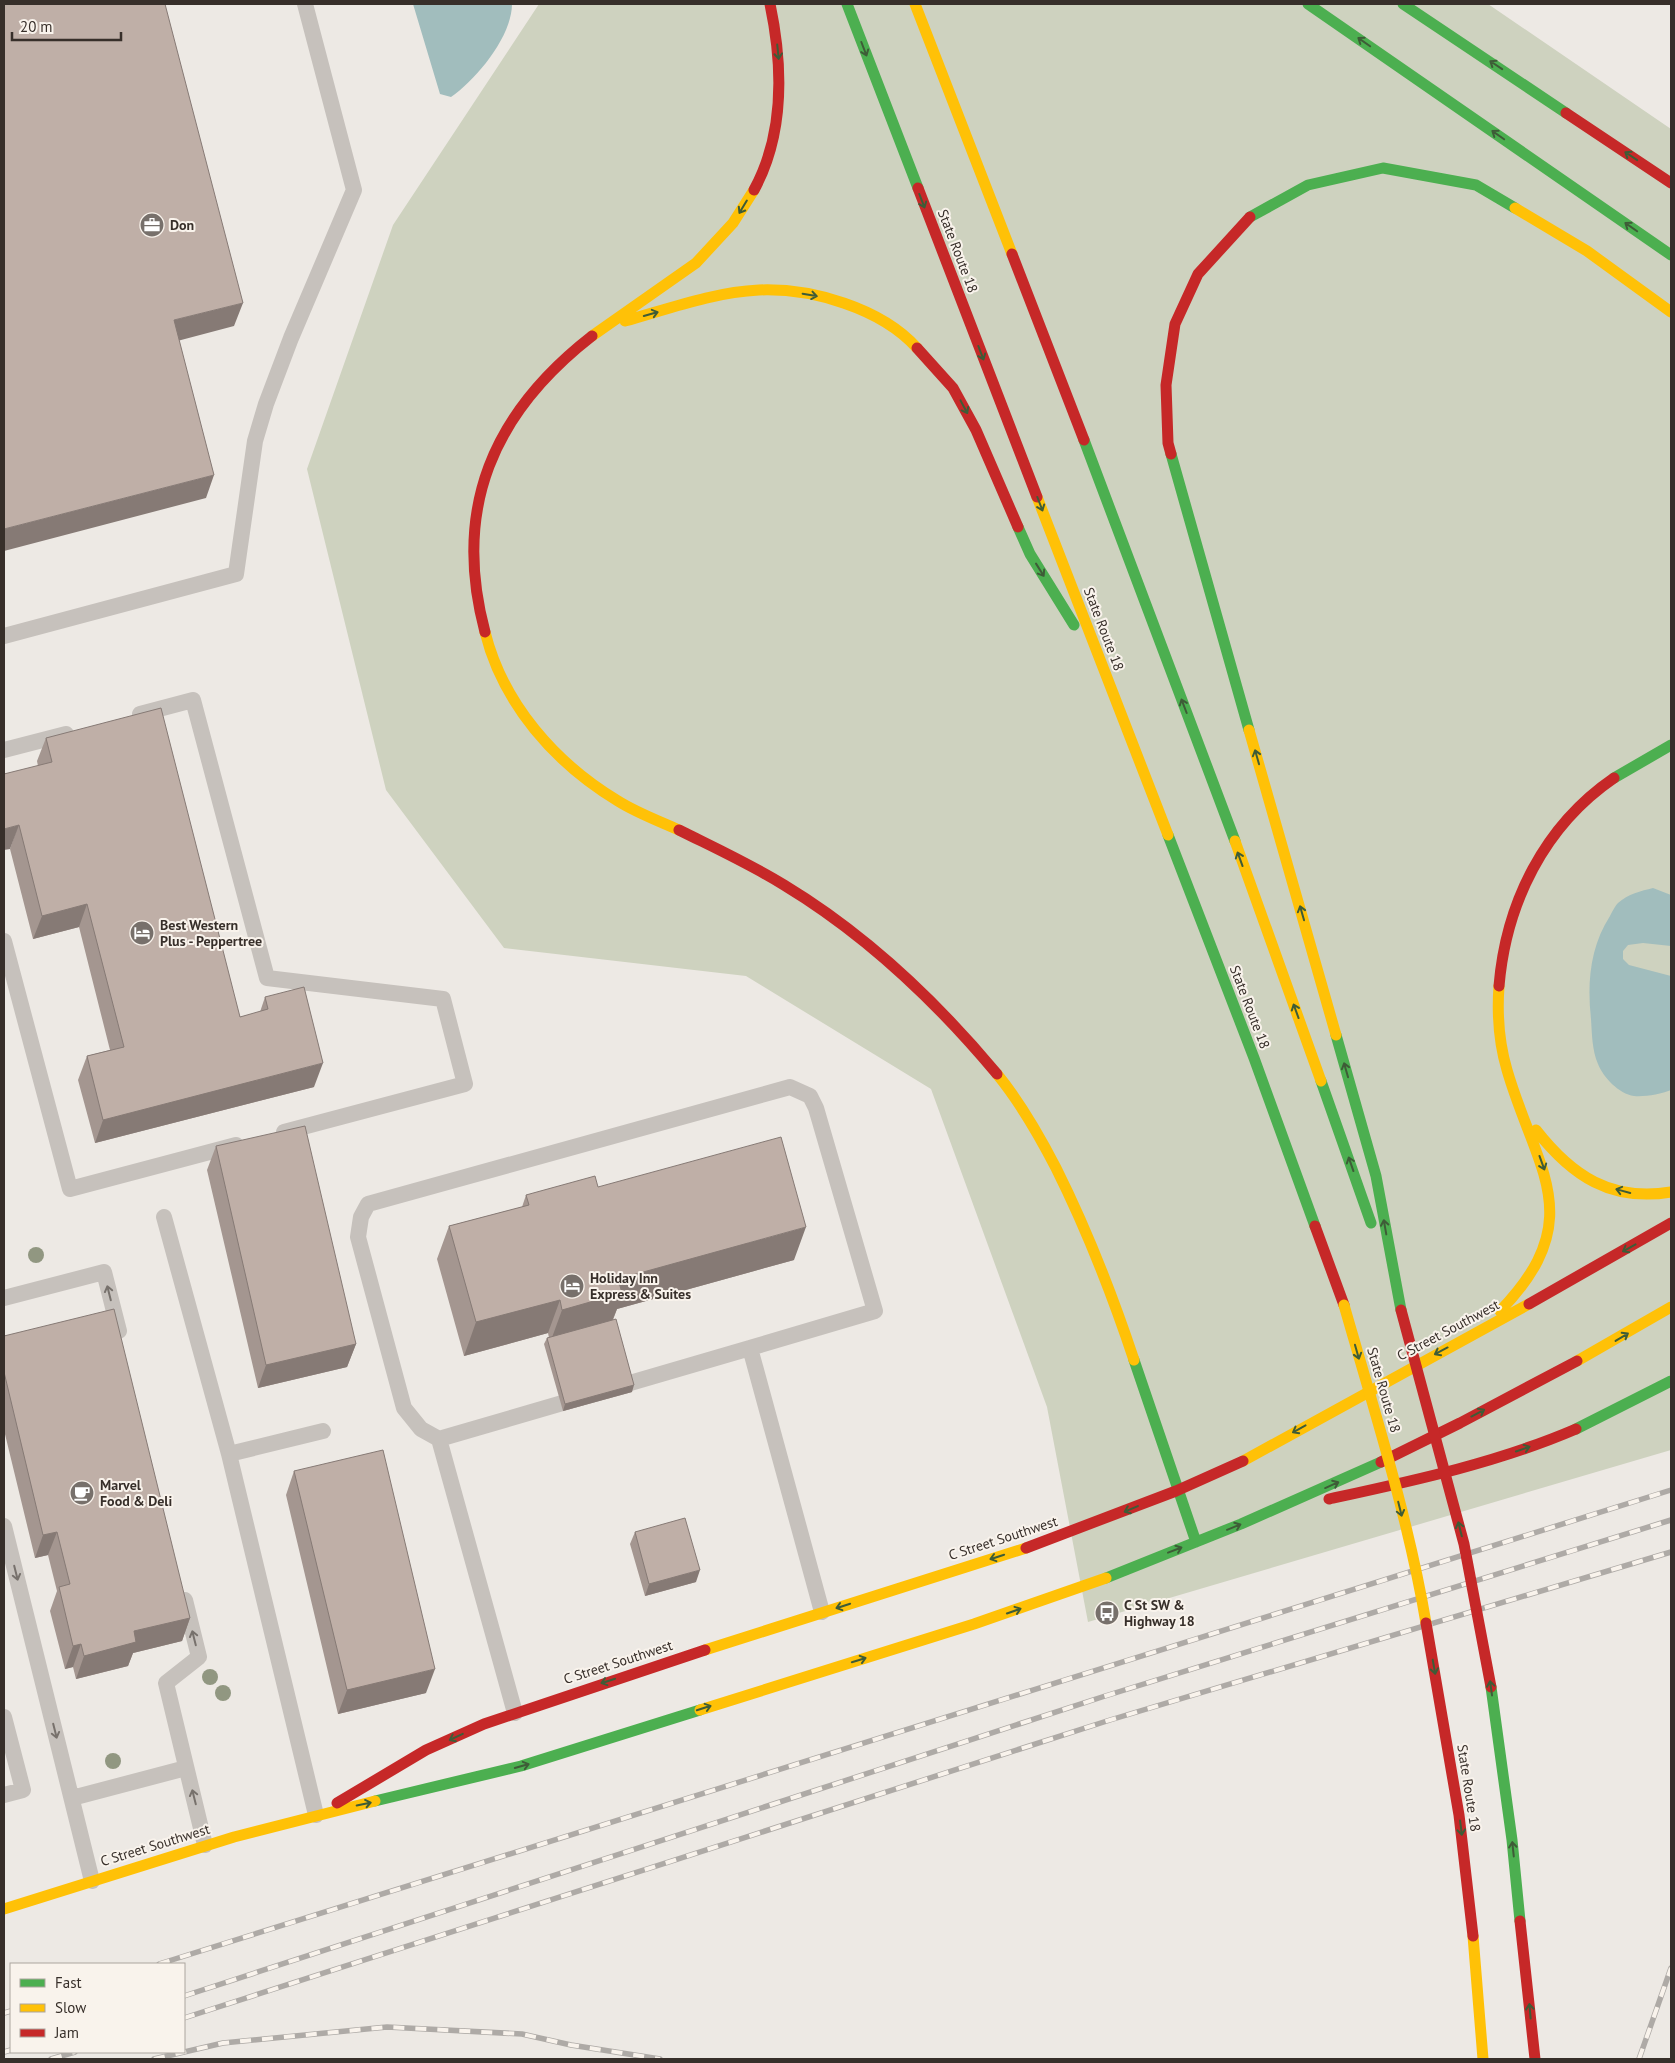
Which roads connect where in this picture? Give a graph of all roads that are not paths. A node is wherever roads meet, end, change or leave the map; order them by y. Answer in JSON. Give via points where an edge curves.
{"nodes":[{"id":1,"x":305,"y":4,"type":"edge"},
{"id":2,"x":770,"y":4,"type":"edge"},
{"id":3,"x":847,"y":4,"type":"edge"},
{"id":4,"x":915,"y":4,"type":"edge"},
{"id":5,"x":1308,"y":4,"type":"edge"},
{"id":6,"x":1403,"y":4,"type":"edge"},
{"id":7,"x":1671,"y":183,"type":"edge"},
{"id":8,"x":1671,"y":255,"type":"edge"},
{"id":9,"x":1671,"y":312,"type":"edge"},
{"id":10,"x":604,"y":327,"type":"junction"},
{"id":11,"x":4,"y":636,"type":"edge"},
{"id":12,"x":1109,"y":683,"type":"junction"},
{"id":13,"x":126,"y":718,"type":"edge"},
{"id":14,"x":79,"y":730,"type":"edge"},
{"id":15,"x":1671,"y":745,"type":"edge"},
{"id":16,"x":4,"y":750,"type":"edge"},
{"id":17,"x":4,"y":942,"type":"edge"},
{"id":18,"x":1525,"y":1117,"type":"junction"},
{"id":19,"x":272,"y":1135,"type":"edge"},
{"id":20,"x":253,"y":1140,"type":"edge"},
{"id":21,"x":1671,"y":1192,"type":"edge"},
{"id":22,"x":164,"y":1217,"type":"dead end"},
{"id":23,"x":1671,"y":1223,"type":"edge"},
{"id":24,"x":4,"y":1298,"type":"edge"},
{"id":25,"x":1671,"y":1307,"type":"edge"},
{"id":26,"x":1401,"y":1310,"type":"junction"},
{"id":27,"x":1484,"y":1328,"type":"junction"},
{"id":28,"x":750,"y":1348,"type":"junction"},
{"id":29,"x":123,"y":1349,"type":"edge"},
{"id":30,"x":1671,"y":1381,"type":"edge"},
{"id":31,"x":323,"y":1431,"type":"dead end"},
{"id":32,"x":439,"y":1439,"type":"junction"},
{"id":33,"x":229,"y":1454,"type":"junction"},
{"id":34,"x":1176,"y":1491,"type":"junction"},
{"id":35,"x":1272,"y":1512,"type":"junction"},
{"id":36,"x":4,"y":1526,"type":"edge"},
{"id":37,"x":1196,"y":1542,"type":"junction"},
{"id":38,"x":182,"y":1590,"type":"edge"},
{"id":39,"x":822,"y":1612,"type":"junction"},
{"id":40,"x":514,"y":1713,"type":"junction"},
{"id":41,"x":4,"y":1718,"type":"edge"},
{"id":42,"x":186,"y":1768,"type":"junction"},
{"id":43,"x":4,"y":1795,"type":"edge"},
{"id":44,"x":72,"y":1798,"type":"junction"},
{"id":45,"x":316,"y":1815,"type":"junction"},
{"id":46,"x":205,"y":1845,"type":"junction"},
{"id":47,"x":92,"y":1881,"type":"junction"},
{"id":48,"x":4,"y":1909,"type":"edge"},
{"id":49,"x":1483,"y":2059,"type":"edge"},
{"id":50,"x":1535,"y":2059,"type":"edge"}],
"edges":[{"from":1,"to":11,"type":"lane","via":[[354,190],[266,404],[256,441],[236,574]]},
{"from":2,"to":10,"type":"main road","one_way":true,"via":[[780,75],[779,114],[765,165],[742,210],[700,260]]},
{"from":3,"to":12,"type":"main road","name":"State Route 18","one_way":true},
{"from":26,"to":4,"type":"main road","one_way":true,"via":[[1223,812]]},
{"from":8,"to":5,"type":"main road","one_way":true},
{"from":7,"to":6,"type":"main road","one_way":true},
{"from":26,"to":9,"type":"main road","one_way":true,"via":[[1376,1176],[1168,442],[1166,386],[1175,324],[1198,274],[1246,219],[1308,185],[1383,168],[1476,186],[1587,251]]},
{"from":10,"to":12,"type":"main road","one_way":true,"via":[[722,295],[759,290],[786,291],[844,303],[874,315],[908,338],[953,388],[976,430],[1030,554]]},
{"from":10,"to":34,"type":"main road","via":[[554,368],[535,391],[492,457],[481,488],[474,562],[478,608],[491,655],[509,692],[545,742],[577,773],[618,802],[722,851],[786,886],[850,931],[934,1003],[995,1071],[1032,1123],[1068,1188],[1121,1322]]},
{"from":12,"to":49,"type":"main road","name":"State Route 18","one_way":true,"bridge":true,"via":[[1264,1085],[1344,1305],[1393,1479],[1422,1598],[1459,1815]]},
{"from":13,"to":19,"type":"lane","via":[[193,700],[267,978],[442,999],[465,1084]]},
{"from":14,"to":16,"type":"lane"},
{"from":15,"to":18,"type":"main road","via":[[1638,761],[1573,813],[1532,868],[1517,904],[1504,946],[1498,1029],[1506,1067]]},
{"from":17,"to":20,"type":"lane","via":[[70,1189]]},
{"from":21,"to":18,"type":"main road","one_way":true,"via":[[1631,1193],[1599,1184],[1569,1167]]},
{"from":18,"to":27,"type":"main road","one_way":true,"via":[[1547,1177],[1550,1200],[1548,1232],[1541,1260],[1522,1290]]},
{"from":22,"to":33,"type":"lane"},
{"from":23,"to":27,"type":"main road","name":"C Street Southwest","one_way":true},
{"from":29,"to":24,"type":"lane","one_way":true,"via":[[104,1272]]},
{"from":35,"to":25,"type":"main road","name":"C Street Southwest","one_way":true,"via":[[1462,1422],[1610,1344]]},
{"from":50,"to":26,"type":"main road","one_way":true,"bridge":true,"via":[[1512,1840],[1487,1661],[1464,1544]]},
{"from":27,"to":34,"type":"main road","name":"C Street Southwest","one_way":true,"via":[[1244,1460]]},
{"from":28,"to":32,"type":"lane"},
{"from":28,"to":32,"type":"lane","via":[[874,1311],[816,1108],[810,1096],[790,1088],[368,1204],[361,1217],[358,1237],[404,1408],[421,1429]]},
{"from":28,"to":39,"type":"lane"},
{"from":35,"to":30,"type":"main road","one_way":true,"via":[[1499,1457],[1566,1434]]},
{"from":31,"to":33,"type":"lane"},
{"from":32,"to":40,"type":"lane"},
{"from":33,"to":45,"type":"lane"},
{"from":34,"to":37,"type":"main road"},
{"from":34,"to":39,"type":"main road","name":"C Street Southwest","one_way":true,"via":[[1044,1542]]},
{"from":37,"to":35,"type":"main road","name":"C Street Southwest","one_way":true},
{"from":36,"to":44,"type":"lane","one_way":true},
{"from":45,"to":37,"type":"main road","name":"C Street Southwest","one_way":true,"via":[[525,1765],[984,1622]]},
{"from":42,"to":38,"type":"lane","one_way":true,"via":[[166,1683],[198,1657]]},
{"from":39,"to":40,"type":"main road","name":"C Street Southwest","one_way":true},
{"from":40,"to":45,"type":"main road","name":"C Street Southwest","one_way":true,"via":[[426,1750]]},
{"from":41,"to":43,"type":"lane","via":[[23,1790]]},
{"from":42,"to":44,"type":"lane"},
{"from":46,"to":42,"type":"lane","one_way":true},
{"from":44,"to":47,"type":"lane"},
{"from":45,"to":46,"type":"main road","name":"C Street Southwest"},
{"from":46,"to":47,"type":"main road","name":"C Street Southwest"},
{"from":47,"to":48,"type":"main road","name":"C Street Southwest"}]}
